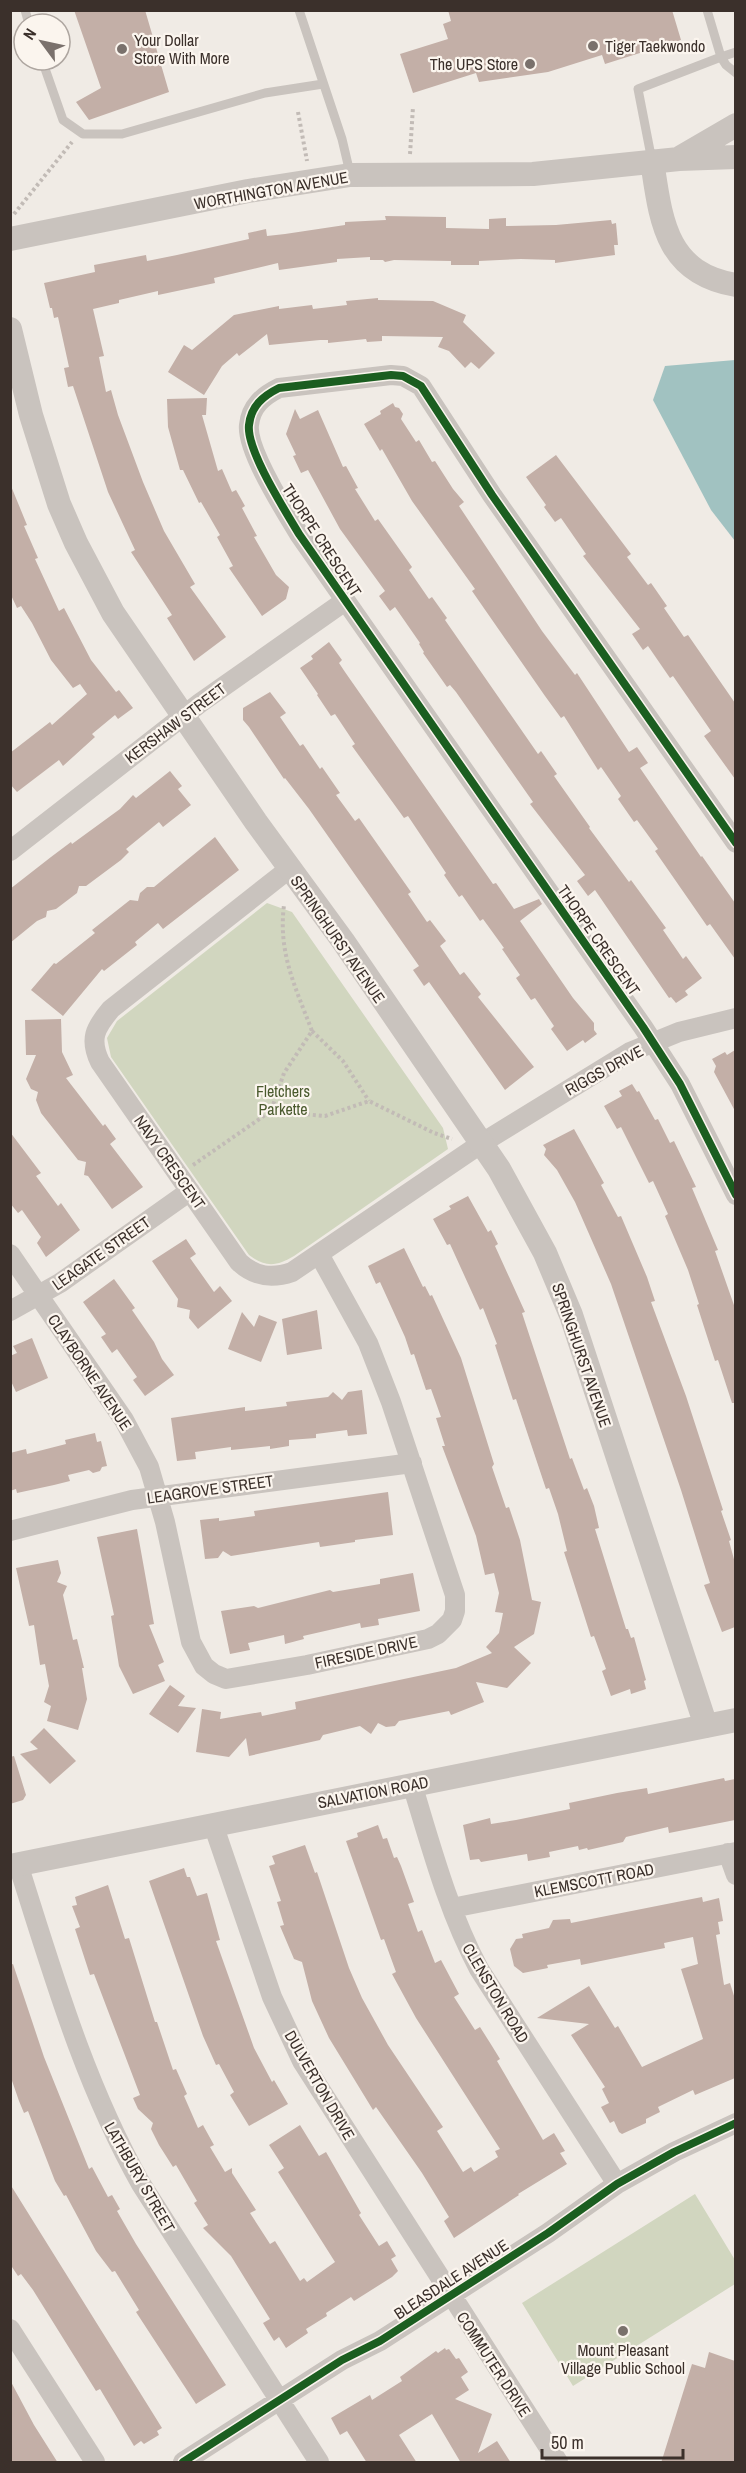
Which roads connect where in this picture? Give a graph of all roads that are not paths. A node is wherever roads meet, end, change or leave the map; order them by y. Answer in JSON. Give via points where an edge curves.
{"nodes":[{"id":1,"x":299,"y":10,"type":"edge"},
{"id":2,"x":707,"y":10,"type":"edge"},
{"id":3,"x":735,"y":52,"type":"edge"},
{"id":4,"x":721,"y":57,"type":"junction"},
{"id":5,"x":46,"y":72,"type":"edge"},
{"id":6,"x":735,"y":73,"type":"edge"},
{"id":7,"x":323,"y":84,"type":"junction"},
{"id":8,"x":735,"y":125,"type":"edge"},
{"id":9,"x":735,"y":157,"type":"edge"},
{"id":10,"x":679,"y":159,"type":"junction"},
{"id":11,"x":652,"y":161,"type":"junction"},
{"id":12,"x":350,"y":175,"type":"junction"},
{"id":13,"x":10,"y":239,"type":"edge"},
{"id":14,"x":735,"y":285,"type":"edge"},
{"id":15,"x":10,"y":329,"type":"edge"},
{"id":16,"x":345,"y":601,"type":"junction"},
{"id":17,"x":182,"y":716,"type":"junction"},
{"id":18,"x":735,"y":843,"type":"edge"},
{"id":19,"x":11,"y":850,"type":"edge"},
{"id":20,"x":289,"y":869,"type":"junction"},
{"id":21,"x":735,"y":1018,"type":"edge"},
{"id":22,"x":654,"y":1043,"type":"junction"},
{"id":23,"x":482,"y":1143,"type":"junction"},
{"id":24,"x":190,"y":1191,"type":"junction"},
{"id":25,"x":735,"y":1195,"type":"edge"},
{"id":26,"x":10,"y":1254,"type":"edge"},
{"id":27,"x":319,"y":1254,"type":"junction"},
{"id":28,"x":39,"y":1295,"type":"junction"},
{"id":29,"x":10,"y":1311,"type":"edge"},
{"id":30,"x":412,"y":1463,"type":"junction"},
{"id":31,"x":158,"y":1496,"type":"junction"},
{"id":32,"x":10,"y":1531,"type":"edge"},
{"id":33,"x":735,"y":1720,"type":"edge"},
{"id":34,"x":706,"y":1726,"type":"junction"},
{"id":35,"x":412,"y":1784,"type":"junction"},
{"id":36,"x":213,"y":1824,"type":"junction"},
{"id":37,"x":732,"y":1852,"type":"edge"},
{"id":38,"x":14,"y":1865,"type":"edge"},
{"id":39,"x":735,"y":1875,"type":"edge"},
{"id":40,"x":452,"y":1908,"type":"junction"},
{"id":41,"x":735,"y":2123,"type":"edge"},
{"id":42,"x":617,"y":2184,"type":"junction"},
{"id":43,"x":450,"y":2295,"type":"junction"},
{"id":44,"x":10,"y":2329,"type":"edge"},
{"id":45,"x":279,"y":2400,"type":"junction"},
{"id":46,"x":95,"y":2463,"type":"edge"},
{"id":47,"x":183,"y":2463,"type":"edge"},
{"id":48,"x":319,"y":2463,"type":"edge"},
{"id":49,"x":558,"y":2463,"type":"edge"}],
"edges":[{"from":1,"to":7,"type":"lane"},
{"from":2,"to":4,"type":"lane"},
{"from":3,"to":4,"type":"lane"},
{"from":4,"to":6,"type":"lane"},
{"from":4,"to":11,"type":"lane","via":[[638,89]]},
{"from":5,"to":7,"type":"lane","via":[[63,120],[83,134],[122,134],[265,93]]},
{"from":7,"to":12,"type":"lane"},
{"from":8,"to":10,"type":"street","name":"WORTHINGTON AVENUE"},
{"from":9,"to":10,"type":"street","name":"WORTHINGTON AVENUE"},
{"from":10,"to":11,"type":"street","name":"WORTHINGTON AVENUE"},
{"from":11,"to":12,"type":"street","name":"WORTHINGTON AVENUE","via":[[533,174]]},
{"from":11,"to":14,"type":"street","via":[[667,238],[676,253],[705,276]]},
{"from":12,"to":13,"type":"street","name":"WORTHINGTON AVENUE","via":[[248,191]]},
{"from":15,"to":17,"type":"street","via":[[45,465],[76,543],[113,613]]},
{"from":16,"to":17,"type":"street","name":"KERSHAW STREET"},
{"from":16,"to":18,"type":"street","name":"THORPE CRESCENT","via":[[299,534],[270,482],[250,439],[251,417],[265,395],[279,388],[403,376],[421,386],[492,495]]},
{"from":16,"to":22,"type":"street","name":"THORPE CRESCENT"},
{"from":17,"to":19,"type":"street","name":"KERSHAW STREET"},
{"from":17,"to":20,"type":"street"},
{"from":20,"to":23,"type":"street","name":"SPRINGHURST AVENUE"},
{"from":20,"to":24,"type":"street","name":"NAVY CRESCENT","via":[[111,1010],[99,1023],[94,1039],[100,1062]]},
{"from":21,"to":22,"type":"street","name":"RIGGS DRIVE","via":[[679,1032]]},
{"from":22,"to":23,"type":"street","name":"RIGGS DRIVE","via":[[630,1052]]},
{"from":22,"to":25,"type":"street","name":"THORPE CRESCENT","via":[[680,1084]]},
{"from":23,"to":27,"type":"street","name":"NAVY CRESCENT"},
{"from":23,"to":34,"type":"street","name":"SPRINGHURST AVENUE","via":[[545,1253],[572,1316]]},
{"from":24,"to":27,"type":"street","name":"NAVY CRESCENT","via":[[239,1263],[252,1272],[279,1276]]},
{"from":24,"to":28,"type":"street","name":"LEAGATE STREET"},
{"from":26,"to":28,"type":"street","name":"CLAYBORNE AVENUE"},
{"from":27,"to":30,"type":"street","name":"FIRESIDE DRIVE","via":[[368,1343]]},
{"from":28,"to":29,"type":"street","name":"LEAGATE STREET"},
{"from":28,"to":31,"type":"street","name":"CLAYBORNE AVENUE","via":[[124,1420],[149,1467]]},
{"from":30,"to":31,"type":"street","name":"LEAGROVE STREET"},
{"from":30,"to":31,"type":"street","name":"FIRESIDE DRIVE","via":[[455,1595],[455,1611],[446,1627],[428,1639],[226,1679],[204,1666],[191,1642]]},
{"from":31,"to":32,"type":"street","name":"LEAGROVE STREET"},
{"from":33,"to":34,"type":"street","name":"SALVATION ROAD"},
{"from":34,"to":35,"type":"street","name":"SALVATION ROAD"},
{"from":35,"to":36,"type":"street","name":"SALVATION ROAD"},
{"from":35,"to":40,"type":"street","name":"CLENSTON ROAD"},
{"from":36,"to":38,"type":"street","name":"SALVATION ROAD"},
{"from":36,"to":43,"type":"street","name":"DULVERTON DRIVE","via":[[272,1997],[290,2038],[320,2092]]},
{"from":37,"to":39,"type":"street"},
{"from":37,"to":40,"type":"street","name":"KLEMSCOTT ROAD"},
{"from":38,"to":45,"type":"street","name":"LATHBURY STREET","via":[[103,2112],[141,2184]]},
{"from":40,"to":42,"type":"street","name":"CLENSTON ROAD","via":[[479,1969]]},
{"from":41,"to":42,"type":"street","name":"BLEASDALE AVENUE"},
{"from":42,"to":43,"type":"street","name":"BLEASDALE AVENUE"},
{"from":43,"to":45,"type":"street","name":"BLEASDALE AVENUE"},
{"from":43,"to":49,"type":"street","name":"COMMUTER DRIVE"},
{"from":44,"to":46,"type":"street"},
{"from":45,"to":47,"type":"street","name":"BLEASDALE AVENUE"},
{"from":45,"to":48,"type":"street","name":"LATHBURY STREET"}]}
